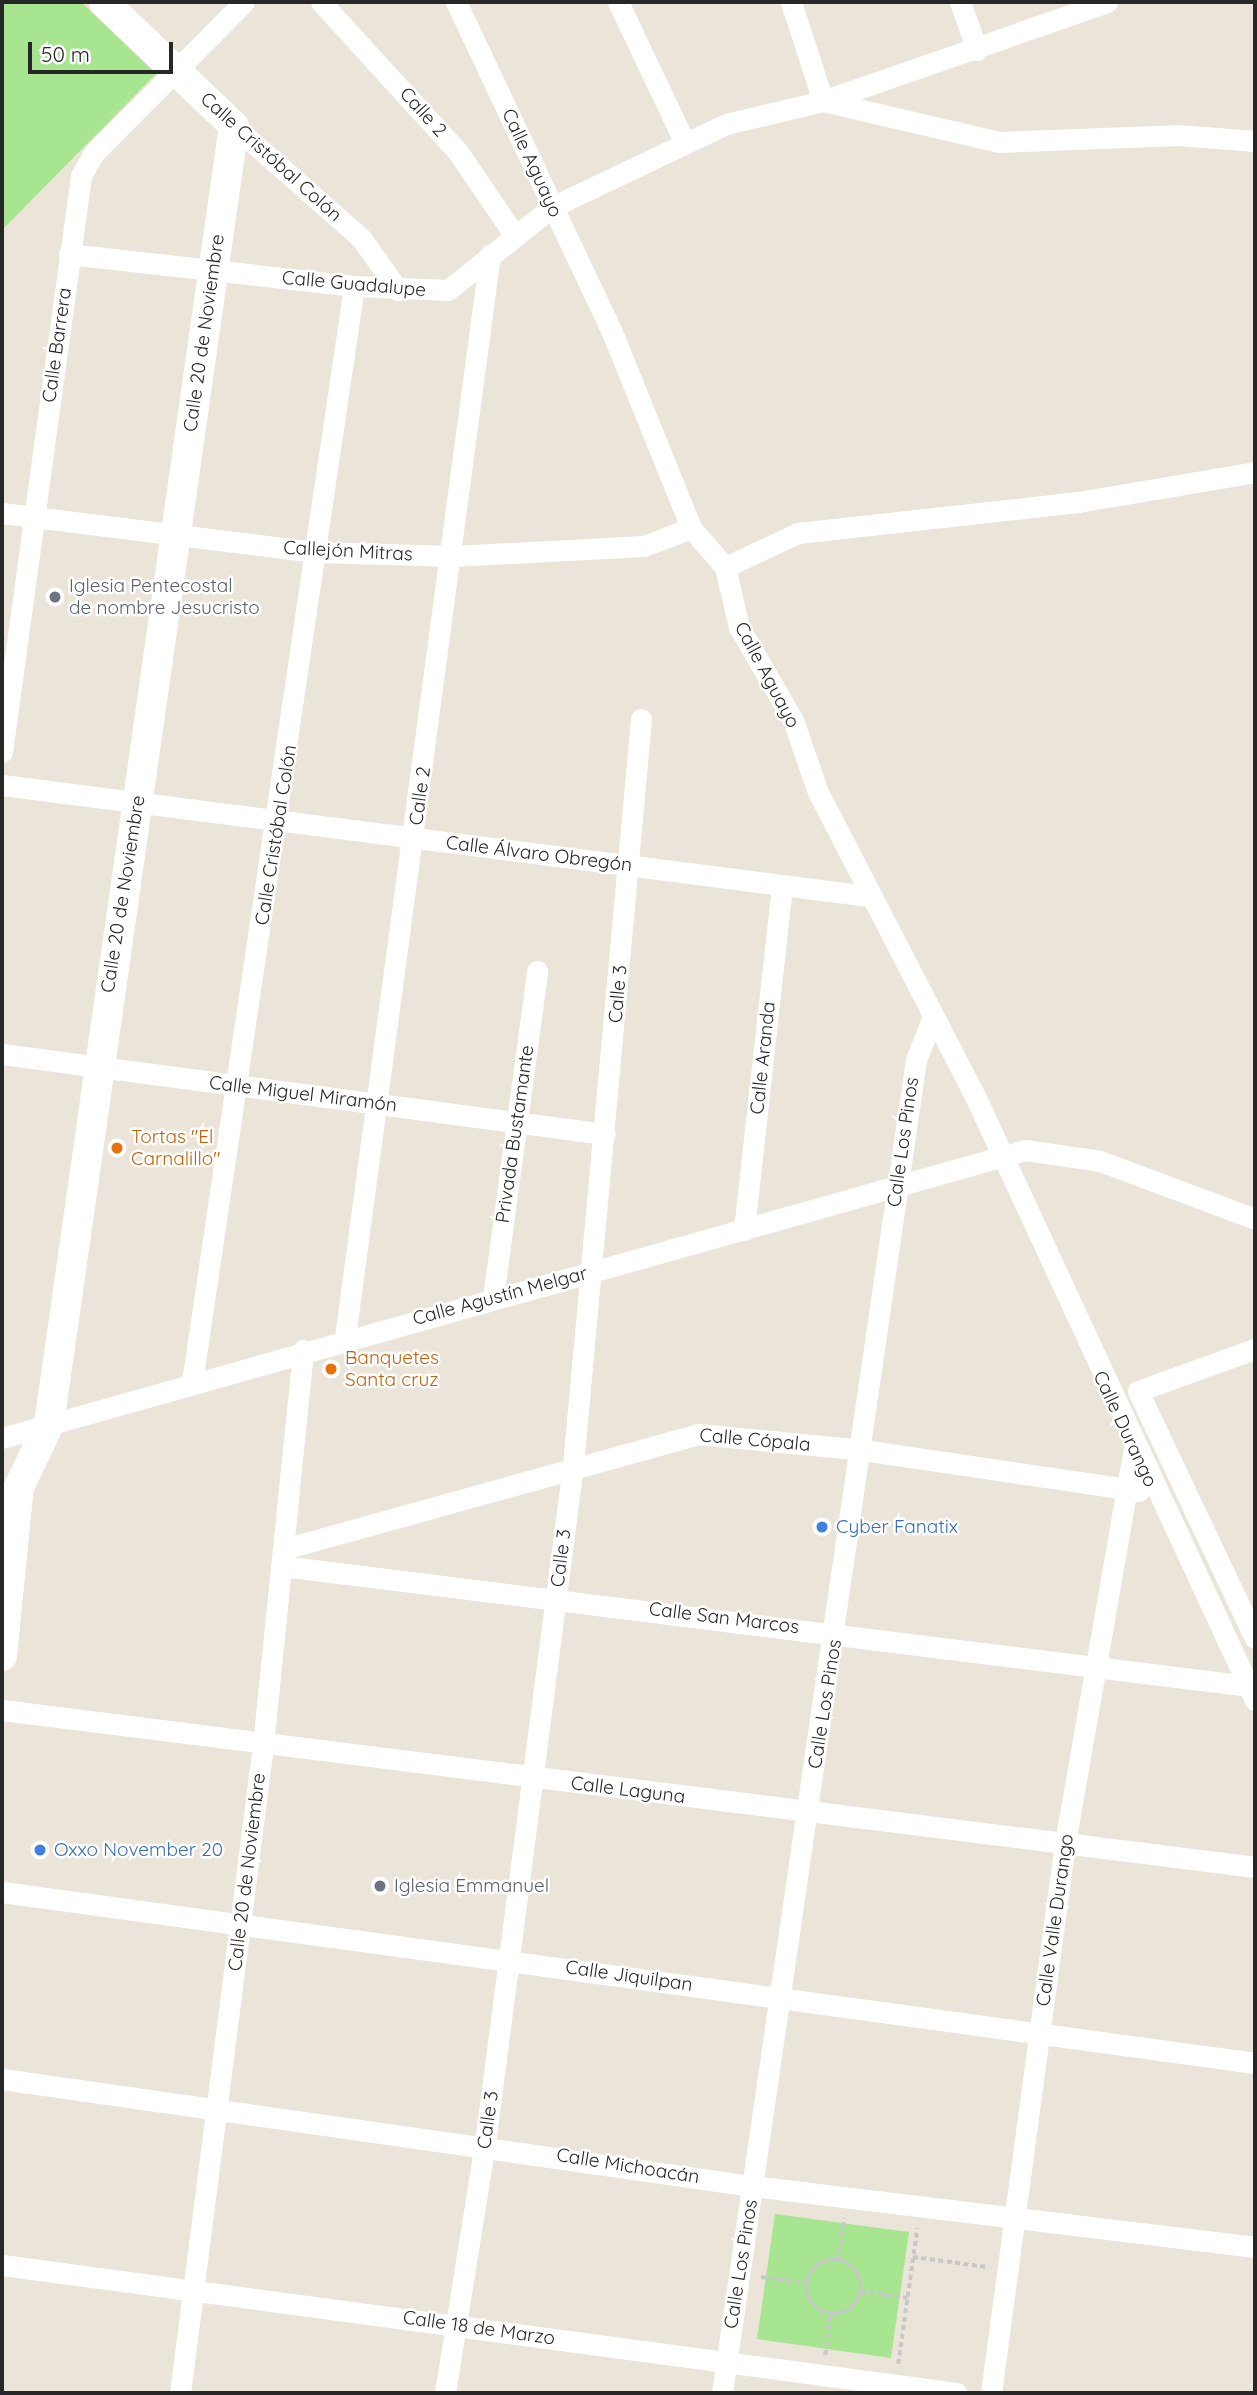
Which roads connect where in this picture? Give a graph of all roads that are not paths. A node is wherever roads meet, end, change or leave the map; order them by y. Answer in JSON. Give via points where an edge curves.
{"nodes":[{"id":1,"x":104,"y":2,"type":"edge"},
{"id":2,"x":244,"y":2,"type":"edge"},
{"id":3,"x":321,"y":2,"type":"edge"},
{"id":4,"x":456,"y":2,"type":"edge"},
{"id":5,"x":618,"y":2,"type":"edge"},
{"id":6,"x":791,"y":2,"type":"edge"},
{"id":7,"x":960,"y":2,"type":"edge"},
{"id":8,"x":1107,"y":2,"type":"edge"},
{"id":9,"x":977,"y":50,"type":"junction"},
{"id":10,"x":176,"y":71,"type":"junction"},
{"id":11,"x":823,"y":101,"type":"junction"},
{"id":12,"x":234,"y":126,"type":"junction"},
{"id":13,"x":684,"y":141,"type":"junction"},
{"id":14,"x":1255,"y":141,"type":"edge"},
{"id":15,"x":552,"y":207,"type":"junction"},
{"id":16,"x":513,"y":233,"type":"junction"},
{"id":17,"x":69,"y":254,"type":"junction"},
{"id":18,"x":490,"y":255,"type":"junction"},
{"id":19,"x":213,"y":271,"type":"junction"},
{"id":20,"x":354,"y":286,"type":"junction"},
{"id":21,"x":398,"y":290,"type":"junction"},
{"id":22,"x":1255,"y":472,"type":"edge"},
{"id":23,"x":2,"y":513,"type":"edge"},
{"id":24,"x":34,"y":517,"type":"junction"},
{"id":25,"x":691,"y":528,"type":"junction"},
{"id":26,"x":175,"y":537,"type":"junction"},
{"id":27,"x":317,"y":552,"type":"junction"},
{"id":28,"x":453,"y":556,"type":"junction"},
{"id":29,"x":725,"y":567,"type":"junction"},
{"id":30,"x":641,"y":719,"type":"dead end"},
{"id":31,"x":2,"y":752,"type":"edge"},
{"id":32,"x":2,"y":785,"type":"edge"},
{"id":33,"x":137,"y":802,"type":"junction"},
{"id":34,"x":279,"y":821,"type":"junction"},
{"id":35,"x":415,"y":838,"type":"junction"},
{"id":36,"x":630,"y":866,"type":"junction"},
{"id":37,"x":782,"y":887,"type":"junction"},
{"id":38,"x":869,"y":896,"type":"junction"},
{"id":39,"x":537,"y":971,"type":"dead end"},
{"id":40,"x":933,"y":1016,"type":"junction"},
{"id":41,"x":2,"y":1054,"type":"edge"},
{"id":42,"x":97,"y":1066,"type":"junction"},
{"id":43,"x":238,"y":1086,"type":"junction"},
{"id":44,"x":376,"y":1103,"type":"junction"},
{"id":45,"x":515,"y":1122,"type":"junction"},
{"id":46,"x":605,"y":1134,"type":"junction"},
{"id":47,"x":1000,"y":1156,"type":"junction"},
{"id":48,"x":897,"y":1184,"type":"junction"},
{"id":49,"x":1255,"y":1219,"type":"edge"},
{"id":50,"x":744,"y":1230,"type":"junction"},
{"id":51,"x":591,"y":1272,"type":"junction"},
{"id":52,"x":493,"y":1298,"type":"junction"},
{"id":53,"x":345,"y":1337,"type":"junction"},
{"id":54,"x":1255,"y":1349,"type":"edge"},
{"id":55,"x":303,"y":1350,"type":"junction"},
{"id":56,"x":192,"y":1382,"type":"junction"},
{"id":57,"x":49,"y":1424,"type":"junction"},
{"id":58,"x":2,"y":1438,"type":"edge"},
{"id":59,"x":1134,"y":1448,"type":"junction"},
{"id":60,"x":863,"y":1450,"type":"junction"},
{"id":61,"x":573,"y":1465,"type":"junction"},
{"id":62,"x":1124,"y":1489,"type":"junction"},
{"id":63,"x":1154,"y":1493,"type":"junction"},
{"id":64,"x":283,"y":1558,"type":"junction"},
{"id":65,"x":556,"y":1598,"type":"junction"},
{"id":66,"x":836,"y":1631,"type":"junction"},
{"id":67,"x":1255,"y":1639,"type":"edge"},
{"id":68,"x":1229,"y":1651,"type":"junction"},
{"id":69,"x":2,"y":1656,"type":"edge"},
{"id":70,"x":1095,"y":1669,"type":"junction"},
{"id":71,"x":1252,"y":1693,"type":"edge"},
{"id":72,"x":2,"y":1710,"type":"edge"},
{"id":73,"x":263,"y":1745,"type":"junction"},
{"id":74,"x":533,"y":1779,"type":"junction"},
{"id":75,"x":808,"y":1813,"type":"junction"},
{"id":76,"x":1065,"y":1843,"type":"junction"},
{"id":77,"x":1255,"y":1867,"type":"edge"},
{"id":78,"x":2,"y":1892,"type":"edge"},
{"id":79,"x":240,"y":1922,"type":"junction"},
{"id":80,"x":510,"y":1960,"type":"junction"},
{"id":81,"x":779,"y":1997,"type":"junction"},
{"id":82,"x":1040,"y":2034,"type":"junction"},
{"id":83,"x":1255,"y":2063,"type":"edge"},
{"id":84,"x":2,"y":2079,"type":"edge"},
{"id":85,"x":219,"y":2109,"type":"junction"},
{"id":86,"x":485,"y":2143,"type":"junction"},
{"id":87,"x":752,"y":2186,"type":"junction"},
{"id":88,"x":1016,"y":2221,"type":"junction"},
{"id":89,"x":1255,"y":2247,"type":"edge"},
{"id":90,"x":2,"y":2265,"type":"edge"},
{"id":91,"x":194,"y":2289,"type":"junction"},
{"id":92,"x":457,"y":2325,"type":"junction"},
{"id":93,"x":726,"y":2361,"type":"junction"},
{"id":94,"x":180,"y":2393,"type":"edge"},
{"id":95,"x":444,"y":2393,"type":"edge"},
{"id":96,"x":722,"y":2393,"type":"edge"},
{"id":97,"x":956,"y":2393,"type":"edge"},
{"id":98,"x":990,"y":2393,"type":"edge"}],
"edges":[{"from":1,"to":10,"type":"street","name":"Calle Cristóbal Colón"},
{"from":2,"to":10,"type":"street","name":"Calle Barrera"},
{"from":3,"to":16,"type":"street","name":"Calle 2","via":[[458,152]]},
{"from":4,"to":15,"type":"street","name":"Calle Aguayo"},
{"from":5,"to":13,"type":"street"},
{"from":6,"to":11,"type":"street"},
{"from":7,"to":9,"type":"street"},
{"from":8,"to":9,"type":"street","name":"Calle Guadalupe"},
{"from":9,"to":11,"type":"street","name":"Calle Guadalupe"},
{"from":10,"to":12,"type":"street","name":"Calle Cristóbal Colón"},
{"from":10,"to":17,"type":"street","name":"Calle Barrera","via":[[85,165]]},
{"from":11,"to":13,"type":"street","name":"Calle Guadalupe","via":[[757,113]]},
{"from":11,"to":14,"type":"street","via":[[999,142],[1178,135]]},
{"from":12,"to":19,"type":"street","name":"Calle 20 de Noviembre"},
{"from":12,"to":21,"type":"street","name":"Calle Cristóbal Colón","via":[[366,244]]},
{"from":13,"to":15,"type":"street","name":"Calle Guadalupe"},
{"from":15,"to":16,"type":"street","name":"Calle Guadalupe"},
{"from":15,"to":25,"type":"street","name":"Calle Aguayo"},
{"from":16,"to":18,"type":"street","name":"Calle Guadalupe"},
{"from":17,"to":19,"type":"street","name":"Calle Guadalupe"},
{"from":17,"to":24,"type":"street","name":"Calle Barrera"},
{"from":18,"to":21,"type":"street","name":"Calle Guadalupe","via":[[447,290]]},
{"from":18,"to":28,"type":"street","name":"Calle 2"},
{"from":19,"to":20,"type":"street","name":"Calle Guadalupe"},
{"from":19,"to":26,"type":"street","name":"Calle 20 de Noviembre"},
{"from":20,"to":21,"type":"street","name":"Calle Guadalupe"},
{"from":20,"to":27,"type":"street","name":"Calle Cristóbal Colón"},
{"from":22,"to":29,"type":"street","via":[[1078,502],[798,533]]},
{"from":23,"to":24,"type":"street","name":"Callejón Mitras"},
{"from":24,"to":26,"type":"street","name":"Callejón Mitras"},
{"from":24,"to":31,"type":"street","name":"Calle Barrera"},
{"from":25,"to":28,"type":"street","name":"Callejón Mitras","via":[[644,546]]},
{"from":25,"to":29,"type":"street","name":"Calle Aguayo"},
{"from":26,"to":27,"type":"street","name":"Callejón Mitras"},
{"from":26,"to":33,"type":"street","name":"Calle 20 de Noviembre"},
{"from":27,"to":28,"type":"street","name":"Callejón Mitras"},
{"from":27,"to":34,"type":"street","name":"Calle Cristóbal Colón"},
{"from":28,"to":35,"type":"street","name":"Calle 2"},
{"from":29,"to":38,"type":"street","name":"Calle Aguayo","via":[[739,627],[797,728],[813,782]]},
{"from":30,"to":36,"type":"street","name":"Calle 3"},
{"from":32,"to":33,"type":"street","name":"Calle Álvaro Obregón"},
{"from":33,"to":34,"type":"street","name":"Calle Álvaro Obregón"},
{"from":33,"to":42,"type":"street","name":"Calle 20 de Noviembre"},
{"from":34,"to":35,"type":"street","name":"Calle Álvaro Obregón"},
{"from":34,"to":43,"type":"street","name":"Calle Cristóbal Colón"},
{"from":35,"to":36,"type":"street","name":"Calle Álvaro Obregón"},
{"from":35,"to":44,"type":"street","name":"Calle 2"},
{"from":36,"to":37,"type":"street","name":"Calle Álvaro Obregón"},
{"from":36,"to":46,"type":"street","name":"Calle 3"},
{"from":37,"to":38,"type":"street","name":"Calle Álvaro Obregón"},
{"from":37,"to":50,"type":"street","name":"Calle Aranda"},
{"from":38,"to":40,"type":"street","name":"Calle Aguayo"},
{"from":39,"to":45,"type":"street","name":"Privada Bustamante"},
{"from":40,"to":47,"type":"street","name":"Calle Aguayo"},
{"from":40,"to":48,"type":"street","name":"Calle Los Pinos","via":[[915,1060]]},
{"from":41,"to":42,"type":"street","name":"Calle Miguel Miramón"},
{"from":42,"to":43,"type":"street","name":"Calle Miguel Miramón"},
{"from":42,"to":57,"type":"street","name":"Calle 20 de Noviembre"},
{"from":43,"to":44,"type":"street","name":"Calle Miguel Miramón"},
{"from":43,"to":56,"type":"street","name":"Calle Cristóbal Colón"},
{"from":44,"to":45,"type":"street","name":"Calle Miguel Miramón"},
{"from":44,"to":53,"type":"street","name":"Calle 2"},
{"from":45,"to":46,"type":"street","name":"Calle Miguel Miramón"},
{"from":45,"to":52,"type":"street","name":"Privada Bustamante"},
{"from":46,"to":51,"type":"street","name":"Calle 3"},
{"from":47,"to":48,"type":"street","name":"Calle Agustín Melgar"},
{"from":47,"to":49,"type":"street","name":"Calle Agustín Melgar","via":[[1050,1149],[1077,1154]]},
{"from":47,"to":59,"type":"street","name":"Calle Durango"},
{"from":48,"to":50,"type":"street","name":"Calle Agustín Melgar"},
{"from":48,"to":60,"type":"street","name":"Calle Los Pinos"},
{"from":50,"to":51,"type":"street","name":"Calle Agustín Melgar"},
{"from":51,"to":52,"type":"street","name":"Calle Agustín Melgar"},
{"from":51,"to":61,"type":"street","name":"Calle 3"},
{"from":52,"to":53,"type":"street","name":"Calle Agustín Melgar"},
{"from":53,"to":55,"type":"street","name":"Calle Agustín Melgar"},
{"from":54,"to":67,"type":"street","via":[[1138,1391]]},
{"from":55,"to":56,"type":"street","name":"Calle Agustín Melgar"},
{"from":55,"to":64,"type":"street","name":"Calle 20 de Noviembre"},
{"from":56,"to":57,"type":"street","name":"Calle Agustín Melgar"},
{"from":57,"to":58,"type":"street","name":"Calle Agustín Melgar"},
{"from":57,"to":69,"type":"street","name":"Calle 20 de Noviembre","via":[[19,1487]]},
{"from":59,"to":62,"type":"street","name":"Calle Valle Durango"},
{"from":59,"to":63,"type":"street","name":"Calle Durango"},
{"from":60,"to":61,"type":"street","name":"Calle Cópala","via":[[698,1434]]},
{"from":60,"to":62,"type":"street","name":"Calle Cópala"},
{"from":60,"to":66,"type":"street","name":"Calle Los Pinos"},
{"from":61,"to":64,"type":"street","name":"Calle Cópala"},
{"from":61,"to":65,"type":"street","name":"Calle 3"},
{"from":62,"to":63,"type":"street","name":"Calle Cópala"},
{"from":62,"to":70,"type":"street","name":"Calle Valle Durango"},
{"from":63,"to":68,"type":"street","name":"Calle Durango"},
{"from":64,"to":65,"type":"street","name":"Calle San Marcos"},
{"from":64,"to":73,"type":"street","name":"Calle 20 de Noviembre"},
{"from":65,"to":66,"type":"street","name":"Calle San Marcos"},
{"from":65,"to":74,"type":"street","name":"Calle 3"},
{"from":66,"to":70,"type":"street","name":"Calle San Marcos"},
{"from":66,"to":75,"type":"street","name":"Calle Los Pinos"},
{"from":67,"to":68,"type":"street"},
{"from":68,"to":71,"type":"street","name":"Calle Durango"},
{"from":70,"to":71,"type":"street","name":"Calle San Marcos"},
{"from":70,"to":76,"type":"street","name":"Calle Valle Durango"},
{"from":72,"to":73,"type":"street","name":"Calle Laguna"},
{"from":73,"to":74,"type":"street","name":"Calle Laguna"},
{"from":73,"to":79,"type":"street","name":"Calle 20 de Noviembre"},
{"from":74,"to":75,"type":"street","name":"Calle Laguna"},
{"from":74,"to":80,"type":"street","name":"Calle 3"},
{"from":75,"to":76,"type":"street","name":"Calle Laguna"},
{"from":75,"to":81,"type":"street","name":"Calle Los Pinos"},
{"from":76,"to":77,"type":"street","name":"Calle Laguna"},
{"from":76,"to":82,"type":"street","name":"Calle Valle Durango"},
{"from":78,"to":79,"type":"street","name":"Calle Jiquilpan"},
{"from":79,"to":80,"type":"street","name":"Calle Jiquilpan"},
{"from":79,"to":85,"type":"street","name":"Calle 20 de Noviembre"},
{"from":80,"to":81,"type":"street","name":"Calle Jiquilpan"},
{"from":80,"to":86,"type":"street","name":"Calle 3"},
{"from":81,"to":82,"type":"street","name":"Calle Jiquilpan"},
{"from":81,"to":87,"type":"street","name":"Calle Los Pinos"},
{"from":82,"to":83,"type":"street","name":"Calle Jiquilpan"},
{"from":82,"to":88,"type":"street","name":"Calle Valle Durango"},
{"from":84,"to":85,"type":"street","name":"Calle Michoacán"},
{"from":85,"to":86,"type":"street","name":"Calle Michoacán"},
{"from":85,"to":91,"type":"street","name":"Calle 20 de Noviembre"},
{"from":86,"to":87,"type":"street","name":"Calle Michoacán"},
{"from":86,"to":92,"type":"street","name":"Calle 3"},
{"from":87,"to":88,"type":"street","name":"Calle Michoacán"},
{"from":87,"to":93,"type":"street","name":"Calle Los Pinos"},
{"from":88,"to":89,"type":"street","name":"Calle Michoacán"},
{"from":88,"to":98,"type":"street","name":"Calle Valle Durango"},
{"from":90,"to":91,"type":"street","name":"Calle 18 de Marzo"},
{"from":91,"to":92,"type":"street","name":"Calle 18 de Marzo"},
{"from":91,"to":94,"type":"street","name":"Calle 20 de Noviembre"},
{"from":92,"to":93,"type":"street","name":"Calle 18 de Marzo"},
{"from":92,"to":95,"type":"street","name":"Calle 3"},
{"from":93,"to":96,"type":"street","name":"Calle Los Pinos"},
{"from":93,"to":97,"type":"street","name":"Calle 18 de Marzo"}]}
